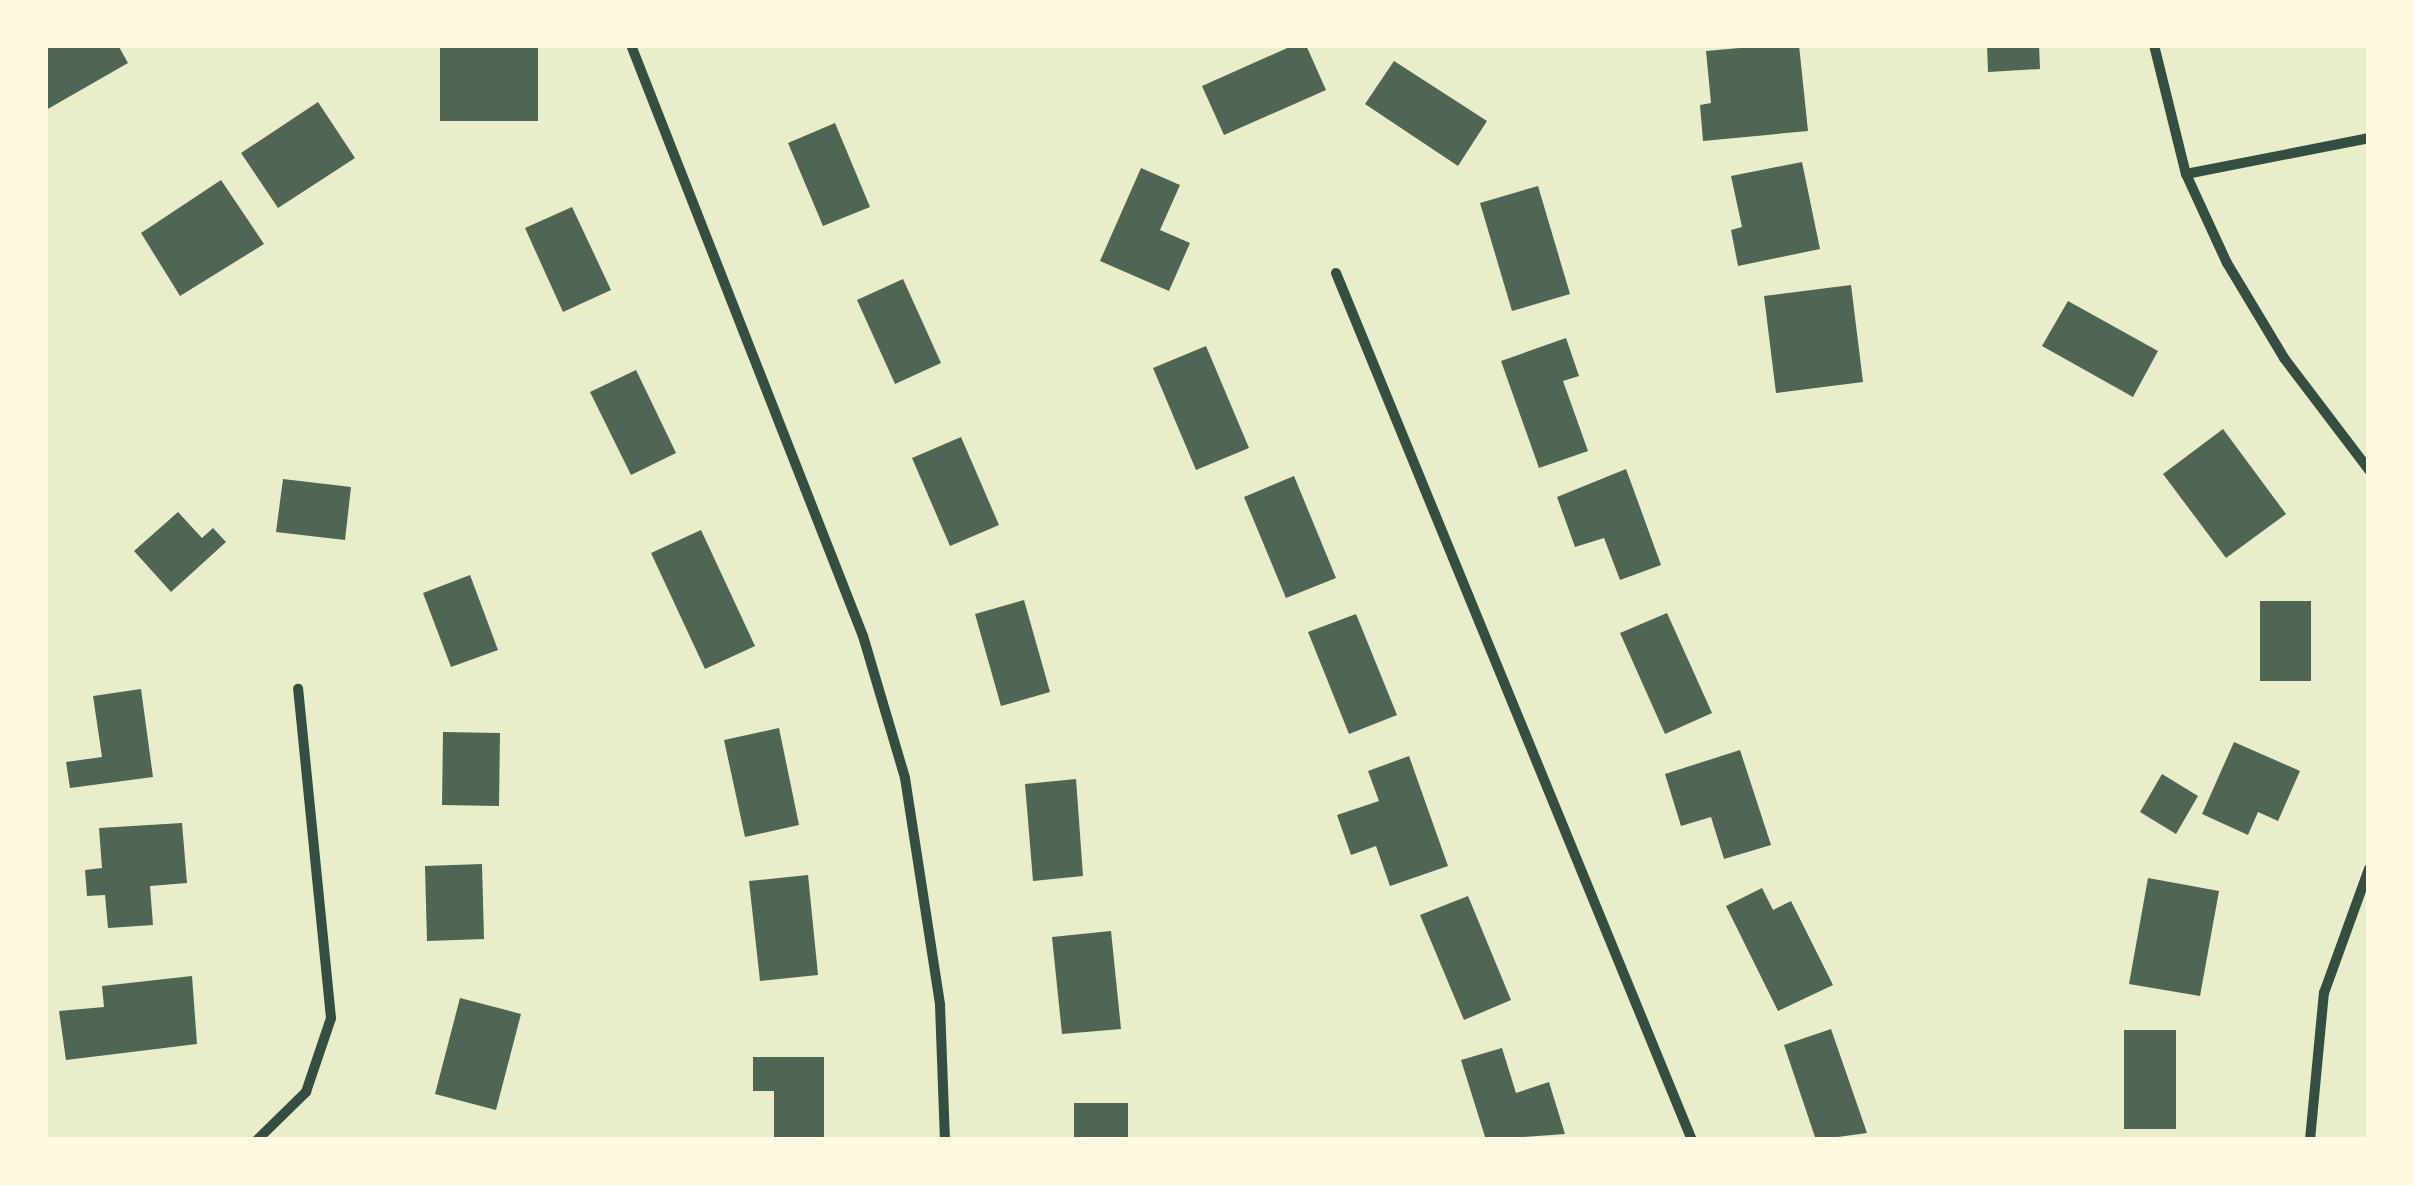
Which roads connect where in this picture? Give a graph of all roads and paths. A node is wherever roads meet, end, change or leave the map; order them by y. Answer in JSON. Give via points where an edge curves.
{"nodes":[{"id":1,"x":631,"y":45,"type":"edge"},
{"id":2,"x":2154,"y":45,"type":"edge"},
{"id":3,"x":2369,"y":138,"type":"edge"},
{"id":4,"x":2186,"y":174,"type":"junction"},
{"id":5,"x":1336,"y":273,"type":"dead end"},
{"id":6,"x":2369,"y":470,"type":"edge"},
{"id":7,"x":298,"y":689,"type":"dead end"},
{"id":8,"x":2369,"y":869,"type":"edge"},
{"id":9,"x":258,"y":1140,"type":"edge"},
{"id":10,"x":945,"y":1140,"type":"edge"},
{"id":11,"x":1692,"y":1140,"type":"edge"},
{"id":12,"x":2310,"y":1140,"type":"edge"}],
"edges":[{"from":1,"to":10,"type":"street","via":[[863,636],[905,778],[940,1005]]},
{"from":2,"to":4,"type":"street"},
{"from":3,"to":4,"type":"street"},
{"from":4,"to":6,"type":"street","via":[[2254,312]]},
{"from":5,"to":11,"type":"street"},
{"from":7,"to":9,"type":"street","via":[[331,1018],[306,1092]]},
{"from":8,"to":12,"type":"street","via":[[2324,992]]}]}
